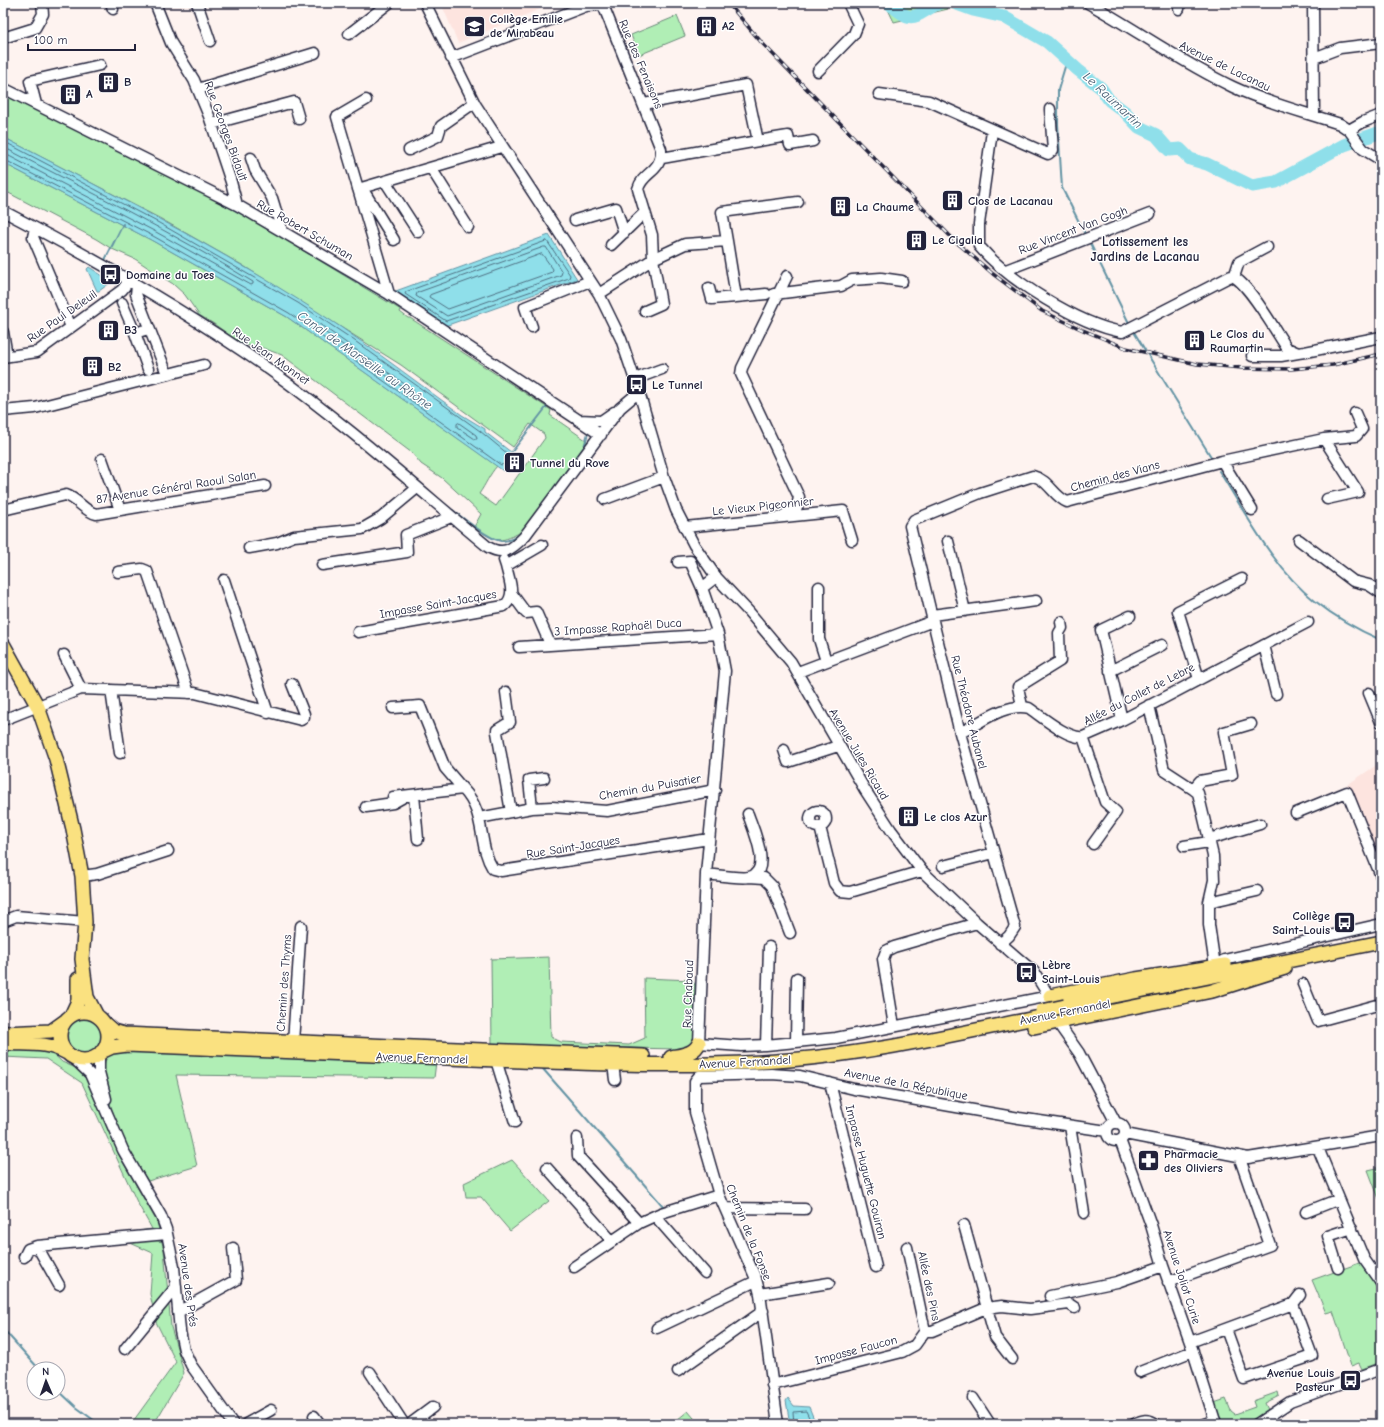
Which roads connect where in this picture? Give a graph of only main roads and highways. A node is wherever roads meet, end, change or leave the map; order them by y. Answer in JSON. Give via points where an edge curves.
{"nodes":[{"id":1,"x":3,"y":644,"type":"edge"},
{"id":2,"x":1381,"y":942,"type":"edge"},
{"id":3,"x":1381,"y":949,"type":"edge"},
{"id":4,"x":1326,"y":952,"type":"junction"},
{"id":5,"x":82,"y":959,"type":"junction"},
{"id":6,"x":1054,"y":1010,"type":"junction"},
{"id":7,"x":68,"y":1019,"type":"junction"},
{"id":8,"x":101,"y":1020,"type":"junction"},
{"id":9,"x":3,"y":1033,"type":"edge"},
{"id":10,"x":3,"y":1043,"type":"edge"},
{"id":11,"x":699,"y":1043,"type":"road end"},
{"id":12,"x":100,"y":1053,"type":"junction"},
{"id":13,"x":68,"y":1054,"type":"junction"},
{"id":14,"x":671,"y":1057,"type":"junction"}],
"edges":[{"from":1,"to":5,"type":"main road","via":[[38,707],[56,759],[82,876]]},
{"from":2,"to":4,"type":"main road","name":"Avenue Fernandel"},
{"from":3,"to":6,"type":"main road","name":"Avenue Fernandel"},
{"from":4,"to":6,"type":"main road","name":"Avenue Fernandel"},
{"from":4,"to":6,"type":"main road","via":[[1215,966]]},
{"from":5,"to":7,"type":"main road","via":[[78,974],[78,1001]]},
{"from":5,"to":8,"type":"main road","via":[[87,997]]},
{"from":6,"to":12,"type":"main road","name":"Avenue Fernandel","via":[[885,1048],[791,1060],[716,1064],[613,1064],[126,1045],[112,1047]]},
{"from":6,"to":14,"type":"main road","name":"Avenue Fernandel","via":[[818,1051],[735,1057]]},
{"from":7,"to":8,"type":"main road","via":[[84,1012]]},
{"from":7,"to":9,"type":"main road","via":[[51,1031]]},
{"from":7,"to":13,"type":"main road","via":[[61,1028],[60,1041]]},
{"from":8,"to":12,"type":"main road","via":[[108,1039]]},
{"from":8,"to":14,"type":"main road","name":"Avenue Fernandel","via":[[113,1031],[124,1034]]},
{"from":10,"to":13,"type":"main road","via":[[54,1046]]},
{"from":11,"to":14,"type":"main road","via":[[692,1052]]},
{"from":12,"to":13,"type":"main road","via":[[84,1060]]}]}
